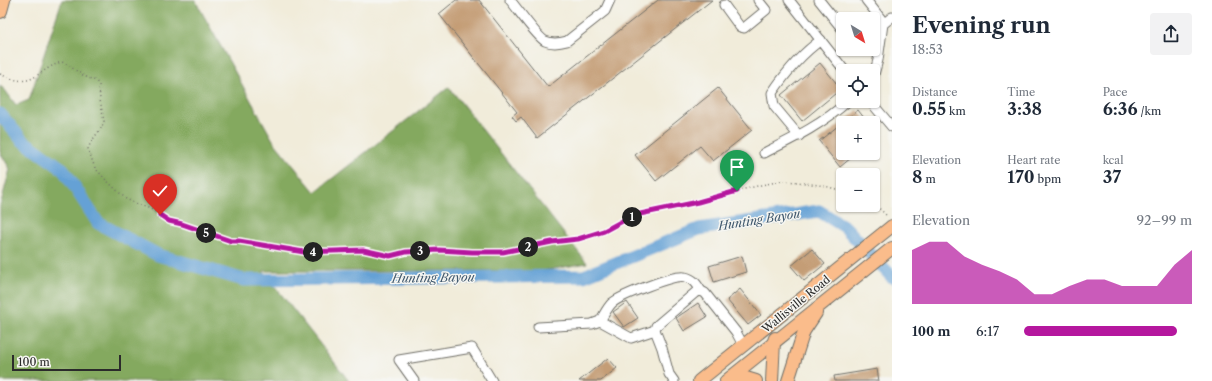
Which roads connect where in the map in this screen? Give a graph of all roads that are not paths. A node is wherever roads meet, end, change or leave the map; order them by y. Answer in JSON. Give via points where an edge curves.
{"nodes":[{"id":1,"x":3,"y":0,"type":"edge"},
{"id":2,"x":510,"y":0,"type":"edge"},
{"id":3,"x":610,"y":0,"type":"edge"},
{"id":4,"x":758,"y":0,"type":"edge"},
{"id":5,"x":789,"y":0,"type":"edge"},
{"id":6,"x":819,"y":0,"type":"edge"},
{"id":7,"x":866,"y":0,"type":"edge"},
{"id":8,"x":724,"y":5,"type":"dead end"},
{"id":9,"x":0,"y":11,"type":"edge"},
{"id":10,"x":892,"y":16,"type":"edge"},
{"id":11,"x":836,"y":21,"type":"edge"},
{"id":12,"x":883,"y":24,"type":"junction"},
{"id":13,"x":880,"y":26,"type":"edge"},
{"id":14,"x":821,"y":40,"type":"junction"},
{"id":15,"x":840,"y":64,"type":"edge"},
{"id":16,"x":877,"y":64,"type":"edge"},
{"id":17,"x":839,"y":108,"type":"edge"},
{"id":18,"x":876,"y":108,"type":"edge"},
{"id":19,"x":892,"y":127,"type":"edge"},
{"id":20,"x":799,"y":136,"type":"junction"},
{"id":21,"x":764,"y":153,"type":"dead end"},
{"id":22,"x":889,"y":226,"type":"edge"},
{"id":23,"x":892,"y":248,"type":"edge"},
{"id":24,"x":701,"y":291,"type":"junction"},
{"id":25,"x":820,"y":305,"type":"junction"},
{"id":26,"x":783,"y":314,"type":"junction"},
{"id":27,"x":600,"y":321,"type":"junction"},
{"id":28,"x":538,"y":327,"type":"dead end"},
{"id":29,"x":655,"y":330,"type":"junction"},
{"id":30,"x":743,"y":345,"type":"junction"},
{"id":31,"x":771,"y":348,"type":"junction"},
{"id":32,"x":728,"y":379,"type":"edge"},
{"id":33,"x":414,"y":381,"type":"edge"},
{"id":34,"x":492,"y":381,"type":"edge"},
{"id":35,"x":674,"y":381,"type":"edge"},
{"id":36,"x":699,"y":381,"type":"edge"},
{"id":37,"x":756,"y":381,"type":"edge"},
{"id":38,"x":772,"y":381,"type":"edge"},
{"id":39,"x":787,"y":381,"type":"edge"}],
"edges":[{"from":1,"to":9,"type":"highway"},
{"from":2,"to":3,"type":"street","via":[[545,41],[559,43],[567,41],[605,11]]},
{"from":4,"to":8,"type":"street","via":[[766,10],[744,28]]},
{"from":5,"to":14,"type":"street"},
{"from":6,"to":11,"type":"street"},
{"from":7,"to":12,"type":"street"},
{"from":10,"to":12,"type":"street"},
{"from":12,"to":13,"type":"street"},
{"from":12,"to":16,"type":"street"},
{"from":14,"to":15,"type":"street"},
{"from":14,"to":20,"type":"street","via":[[782,78],[772,93],[774,106]]},
{"from":17,"to":20,"type":"street"},
{"from":18,"to":19,"type":"street"},
{"from":20,"to":21,"type":"street"},
{"from":22,"to":26,"type":"main road","name":"Wallisville Road"},
{"from":23,"to":25,"type":"main road","name":"Wallisville Road"},
{"from":24,"to":27,"type":"street","via":[[694,280],[684,276],[659,282],[612,303]]},
{"from":24,"to":29,"type":"street","via":[[696,292],[656,326]]},
{"from":24,"to":30,"type":"street","via":[[736,332]]},
{"from":25,"to":31,"type":"main road","name":"Wallisville Road"},
{"from":25,"to":39,"type":"main road","via":[[804,331]]},
{"from":26,"to":30,"type":"main road","name":"Wallisville Road"},
{"from":26,"to":31,"type":"main road"},
{"from":27,"to":28,"type":"street","via":[[592,324]]},
{"from":27,"to":29,"type":"street","via":[[631,338]]},
{"from":29,"to":35,"type":"street","via":[[669,374]]},
{"from":30,"to":31,"type":"main road"},
{"from":30,"to":36,"type":"main road","name":"Wallisville Road"},
{"from":31,"to":32,"type":"main road","name":"Wallisville Road"},
{"from":31,"to":38,"type":"main road"},
{"from":31,"to":39,"type":"main road"},
{"from":32,"to":37,"type":"main road","via":[[743,377]]},
{"from":33,"to":34,"type":"street","via":[[399,360],[472,348]]}]}
